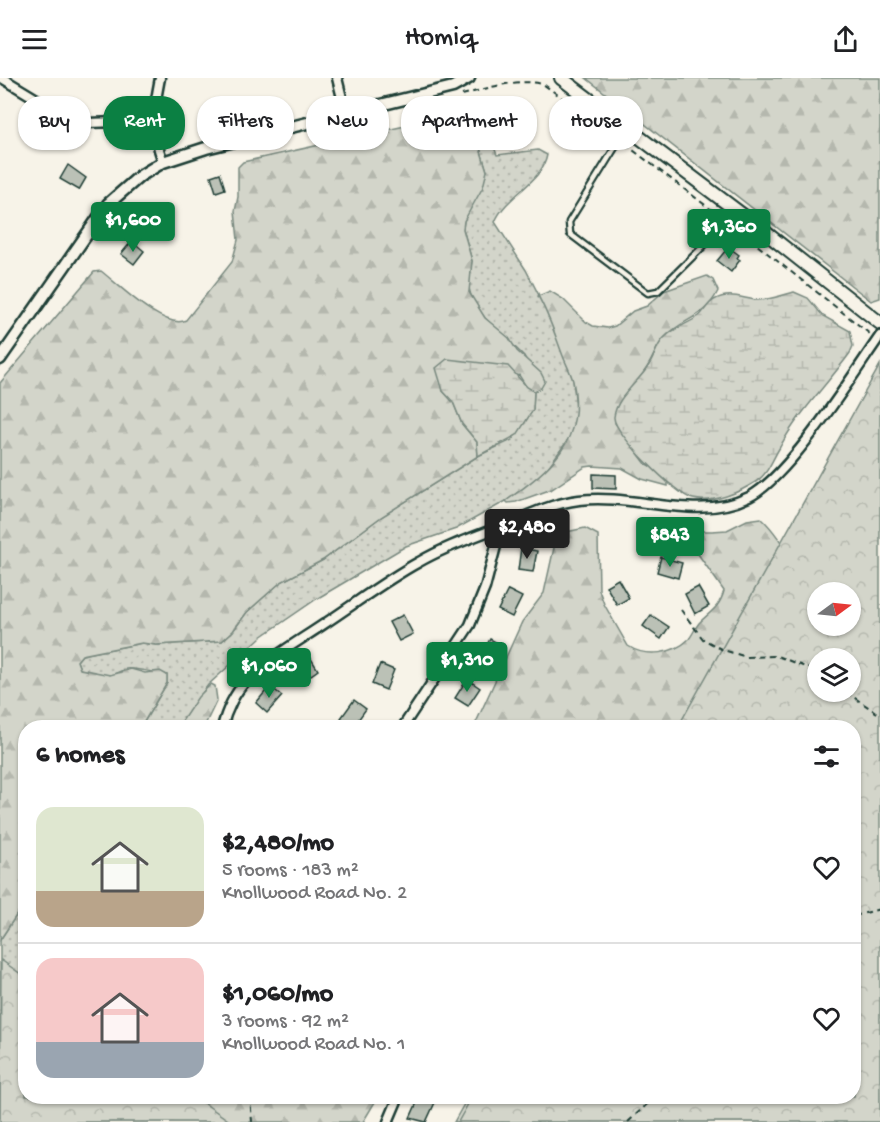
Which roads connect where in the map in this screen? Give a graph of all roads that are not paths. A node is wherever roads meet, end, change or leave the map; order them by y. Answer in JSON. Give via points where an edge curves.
{"nodes":[{"id":1,"x":2,"y":78,"type":"edge"},
{"id":2,"x":160,"y":78,"type":"edge"},
{"id":3,"x":338,"y":78,"type":"edge"},
{"id":4,"x":470,"y":78,"type":"edge"},
{"id":5,"x":561,"y":78,"type":"edge"},
{"id":6,"x":157,"y":96,"type":"edge"},
{"id":7,"x":342,"y":96,"type":"edge"},
{"id":8,"x":585,"y":96,"type":"edge"},
{"id":9,"x":389,"y":103,"type":"edge"},
{"id":10,"x":103,"y":123,"type":"edge"},
{"id":11,"x":306,"y":124,"type":"edge"},
{"id":12,"x":643,"y":140,"type":"edge"},
{"id":13,"x":159,"y":150,"type":"edge"},
{"id":14,"x":613,"y":150,"type":"edge"},
{"id":15,"x":163,"y":162,"type":"junction"},
{"id":16,"x":738,"y":211,"type":"junction"},
{"id":17,"x":880,"y":323,"type":"edge"},
{"id":18,"x":880,"y":336,"type":"edge"},
{"id":19,"x":0,"y":359,"type":"edge"},
{"id":20,"x":501,"y":527,"type":"junction"},
{"id":21,"x":225,"y":720,"type":"edge"},
{"id":22,"x":407,"y":720,"type":"edge"},
{"id":23,"x":396,"y":1104,"type":"edge"},
{"id":24,"x":388,"y":1122,"type":"edge"}],
"edges":[{"from":1,"to":10,"type":"street","via":[[68,118]]},
{"from":2,"to":6,"type":"street"},
{"from":3,"to":7,"type":"street"},
{"from":4,"to":9,"type":"street","via":[[453,87]]},
{"from":5,"to":8,"type":"main road"},
{"from":11,"to":15,"type":"street"},
{"from":12,"to":16,"type":"main road"},
{"from":13,"to":15,"type":"street"},
{"from":14,"to":16,"type":"lane","via":[[569,222],[570,234],[648,293],[658,291]]},
{"from":15,"to":19,"type":"street","via":[[108,204]]},
{"from":16,"to":17,"type":"main road"},
{"from":18,"to":20,"type":"street","via":[[793,457],[768,484],[747,498],[706,508],[633,500],[579,500],[542,509]]},
{"from":20,"to":21,"type":"street","via":[[420,561],[273,659],[241,687]]},
{"from":20,"to":22,"type":"street","via":[[485,588],[470,625]]},
{"from":23,"to":24,"type":"street"}]}
